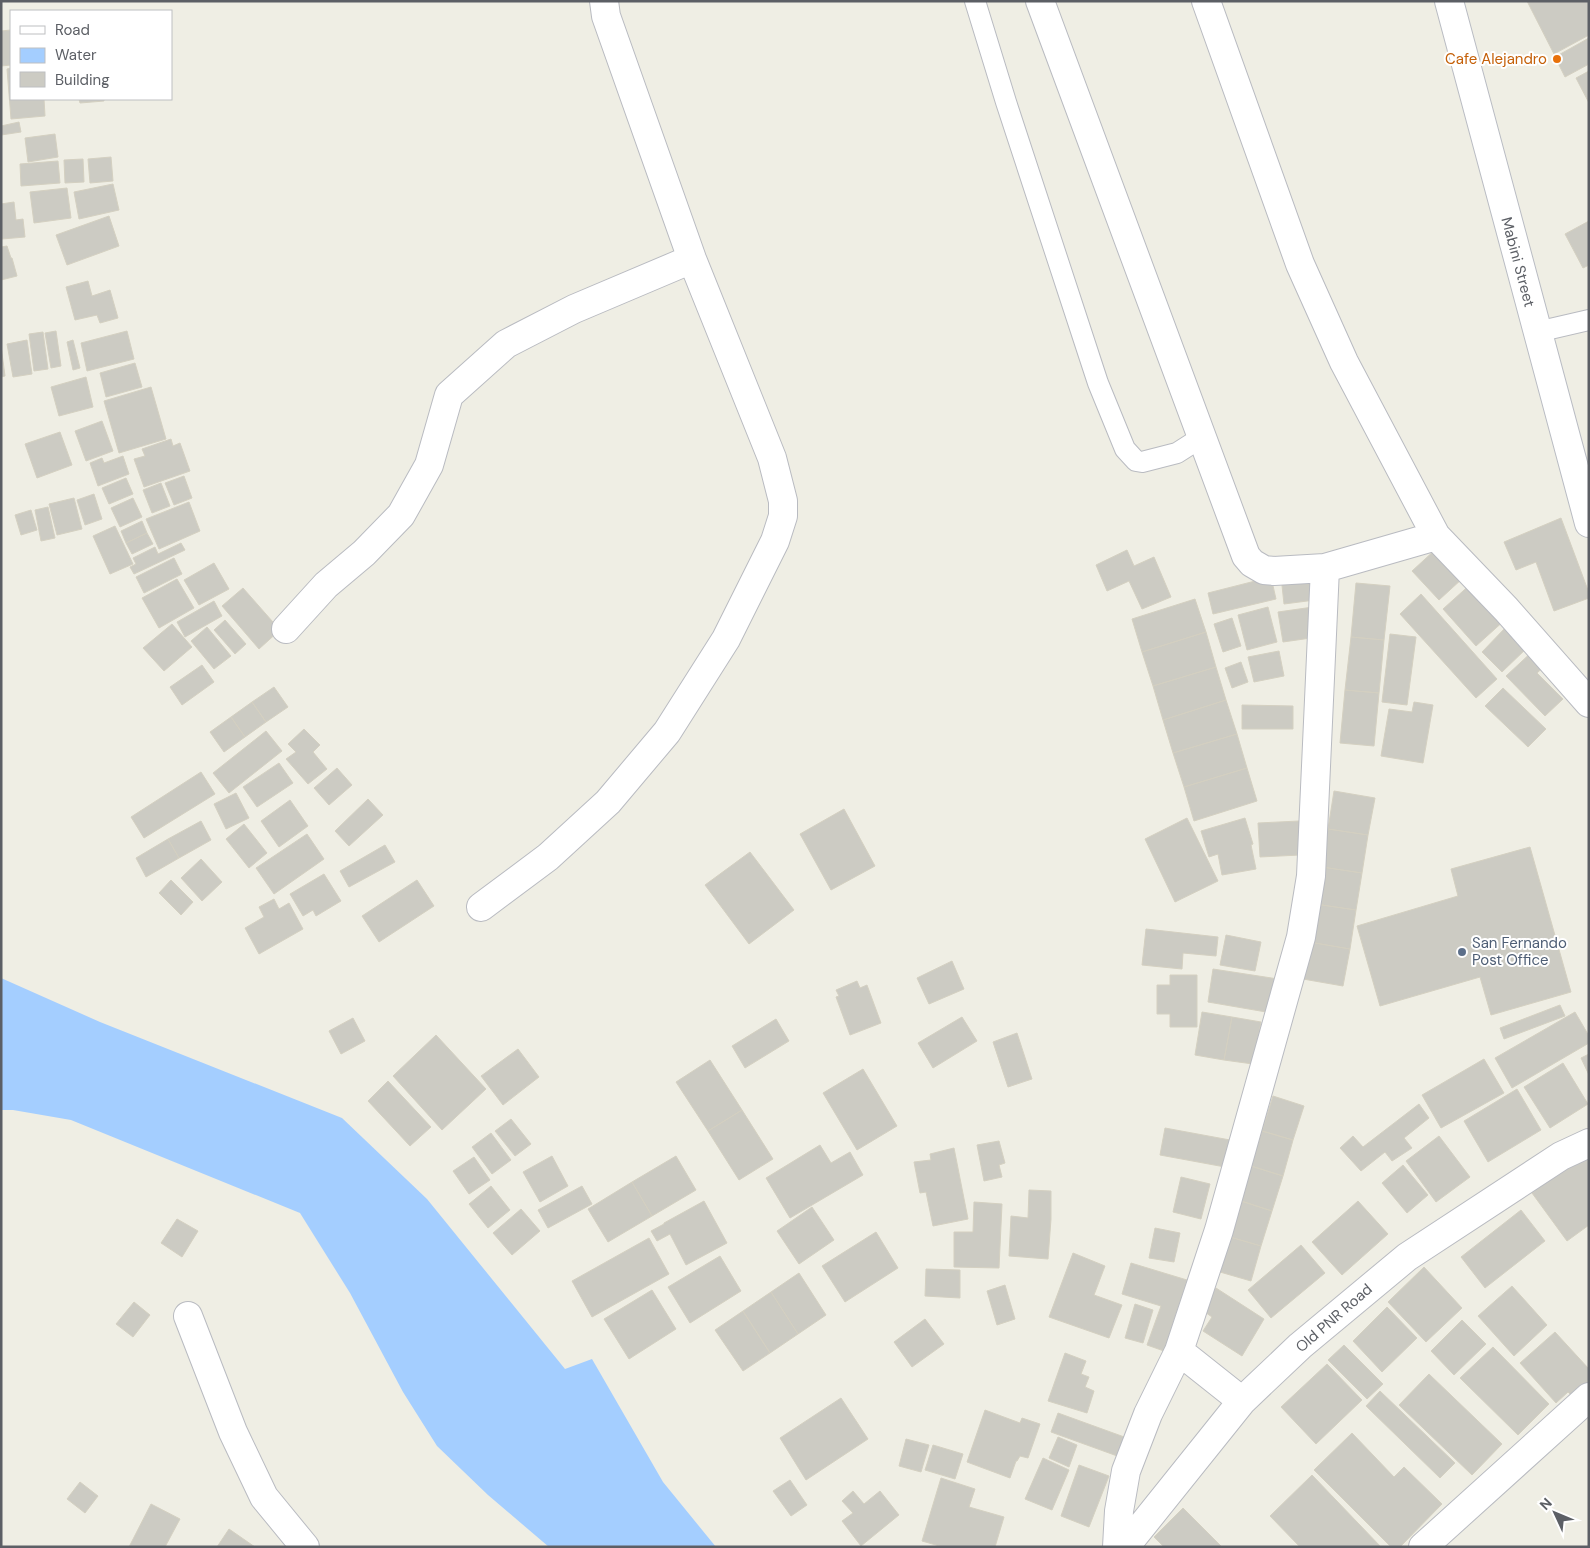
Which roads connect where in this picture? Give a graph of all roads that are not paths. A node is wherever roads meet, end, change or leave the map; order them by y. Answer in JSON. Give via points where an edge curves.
{"nodes":[{"id":1,"x":604,"y":1,"type":"edge"},
{"id":2,"x":975,"y":1,"type":"edge"},
{"id":3,"x":1040,"y":1,"type":"edge"},
{"id":4,"x":1206,"y":1,"type":"edge"},
{"id":5,"x":1449,"y":1,"type":"edge"},
{"id":6,"x":692,"y":259,"type":"junction"},
{"id":7,"x":1589,"y":320,"type":"edge"},
{"id":8,"x":1537,"y":332,"type":"junction"},
{"id":9,"x":1202,"y":437,"type":"junction"},
{"id":10,"x":1589,"y":523,"type":"edge"},
{"id":11,"x":1436,"y":536,"type":"junction"},
{"id":12,"x":1325,"y":568,"type":"junction"},
{"id":13,"x":286,"y":629,"type":"dead end"},
{"id":14,"x":1589,"y":702,"type":"edge"},
{"id":15,"x":481,"y":907,"type":"dead end"},
{"id":16,"x":1589,"y":1143,"type":"edge"},
{"id":17,"x":188,"y":1316,"type":"dead end"},
{"id":18,"x":1179,"y":1351,"type":"junction"},
{"id":19,"x":1589,"y":1397,"type":"edge"},
{"id":20,"x":1242,"y":1401,"type":"junction"},
{"id":21,"x":305,"y":1547,"type":"edge"},
{"id":22,"x":1117,"y":1547,"type":"edge"},
{"id":23,"x":1125,"y":1547,"type":"edge"},
{"id":24,"x":1422,"y":1547,"type":"edge"}],
"edges":[{"from":1,"to":6,"type":"street","via":[[606,16]]},
{"from":2,"to":9,"type":"lane","via":[[1098,383],[1125,449],[1136,461],[1142,462],[1177,453]]},
{"from":3,"to":9,"type":"street"},
{"from":4,"to":11,"type":"street","via":[[1300,264],[1344,362]]},
{"from":5,"to":8,"type":"street","name":"Mabini Street"},
{"from":6,"to":13,"type":"street","via":[[574,309],[506,344],[449,395],[429,465],[401,515]]},
{"from":6,"to":15,"type":"street","via":[[772,458],[783,501],[783,516],[775,541],[726,639],[667,732],[608,802],[548,857]]},
{"from":7,"to":8,"type":"lane"},
{"from":8,"to":10,"type":"street","name":"Mabini Street"},
{"from":9,"to":12,"type":"street","via":[[1242,548],[1252,563],[1274,571]]},
{"from":11,"to":12,"type":"street"},
{"from":11,"to":14,"type":"street"},
{"from":12,"to":18,"type":"street","via":[[1311,876],[1302,937],[1219,1230]]},
{"from":16,"to":20,"type":"street","name":"Old PNR Road","via":[[1561,1156],[1407,1256],[1300,1346]]},
{"from":17,"to":21,"type":"street","via":[[233,1432],[264,1497]]},
{"from":18,"to":20,"type":"street"},
{"from":18,"to":22,"type":"street","via":[[1148,1414],[1126,1471]]},
{"from":19,"to":24,"type":"street"},
{"from":20,"to":23,"type":"street","name":"Old PNR Road"}]}
